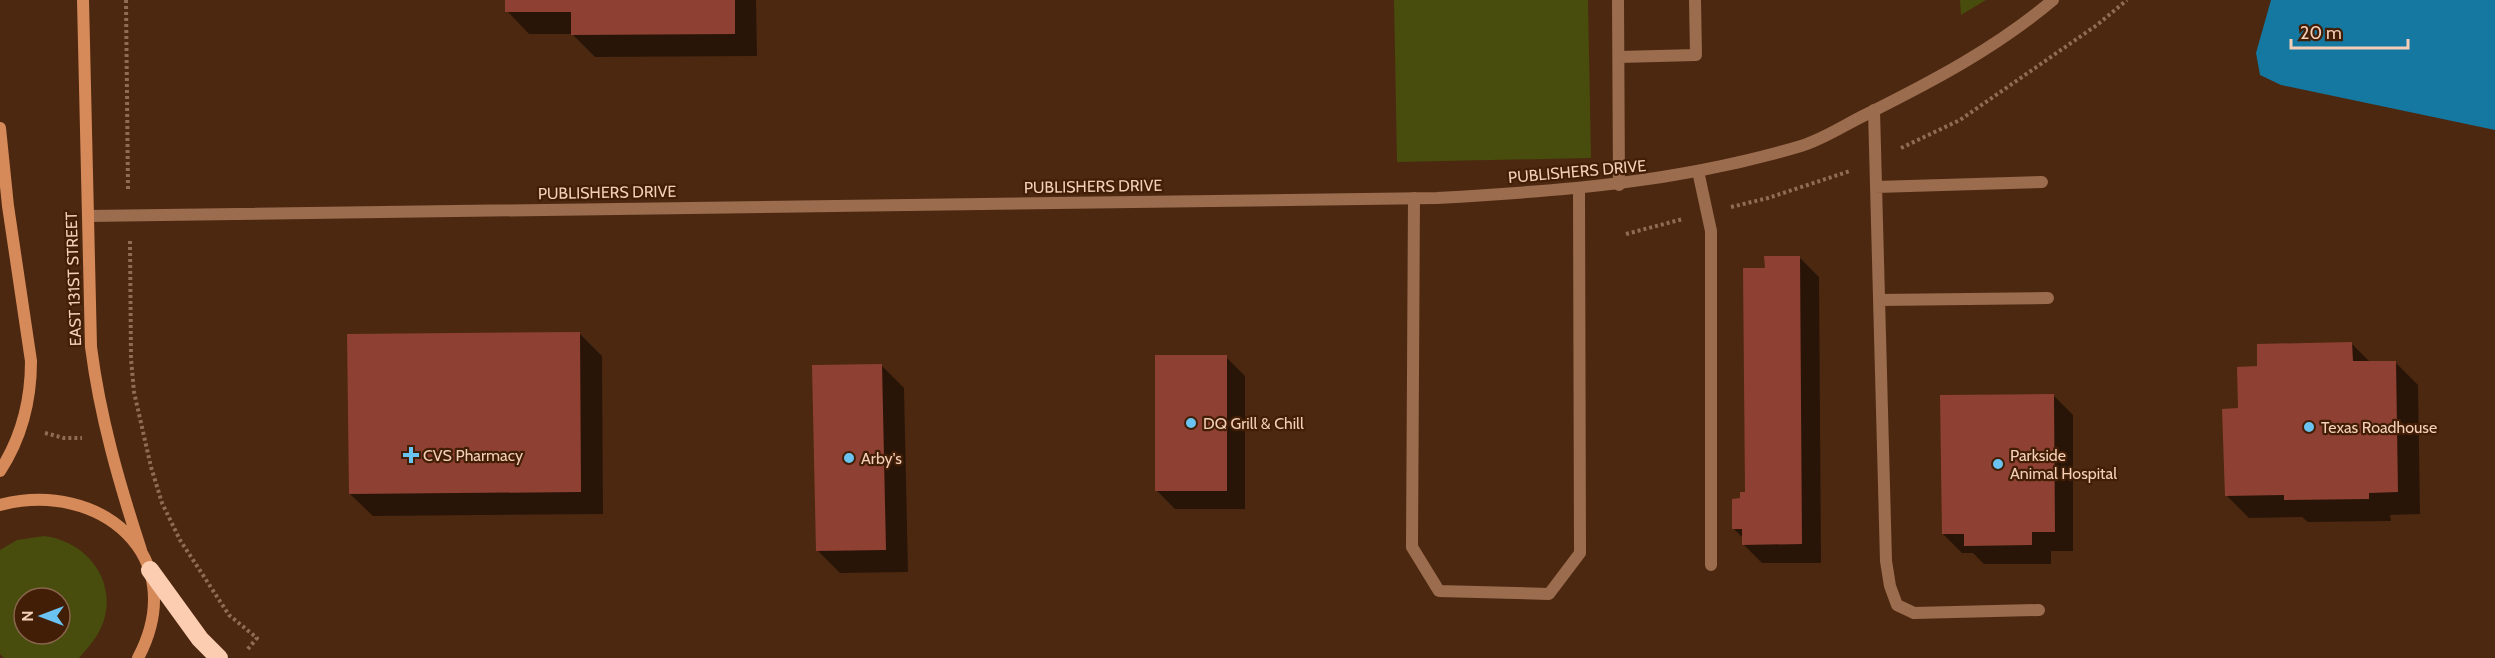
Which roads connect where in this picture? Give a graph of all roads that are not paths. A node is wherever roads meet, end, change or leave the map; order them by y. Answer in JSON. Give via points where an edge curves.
{"nodes":[{"id":1,"x":83,"y":0,"type":"edge"},
{"id":2,"x":1618,"y":0,"type":"edge"},
{"id":3,"x":1695,"y":0,"type":"edge"},
{"id":4,"x":2053,"y":0,"type":"edge"},
{"id":5,"x":1619,"y":57,"type":"junction"},
{"id":6,"x":1874,"y":110,"type":"junction"},
{"id":7,"x":0,"y":128,"type":"edge"},
{"id":8,"x":1698,"y":171,"type":"junction"},
{"id":9,"x":2042,"y":182,"type":"dead end"},
{"id":10,"x":1619,"y":185,"type":"junction"},
{"id":11,"x":1876,"y":187,"type":"junction"},
{"id":12,"x":1579,"y":188,"type":"junction"},
{"id":13,"x":1414,"y":198,"type":"junction"},
{"id":14,"x":88,"y":216,"type":"junction"},
{"id":15,"x":2048,"y":298,"type":"dead end"},
{"id":16,"x":1879,"y":300,"type":"junction"},
{"id":17,"x":0,"y":471,"type":"edge"},
{"id":18,"x":0,"y":505,"type":"edge"},
{"id":19,"x":141,"y":550,"type":"junction"},
{"id":20,"x":1711,"y":565,"type":"dead end"},
{"id":21,"x":150,"y":570,"type":"junction"},
{"id":22,"x":2039,"y":610,"type":"dead end"},
{"id":23,"x":138,"y":658,"type":"edge"},
{"id":24,"x":219,"y":658,"type":"edge"}],
"edges":[{"from":1,"to":14,"type":"street","name":"EAST 131ST STREET"},
{"from":2,"to":5,"type":"street"},
{"from":3,"to":5,"type":"street","via":[[1696,55]]},
{"from":4,"to":6,"type":"street","name":"PUBLISHERS DRIVE","via":[[1971,60]]},
{"from":5,"to":10,"type":"street"},
{"from":6,"to":8,"type":"street","name":"PUBLISHERS DRIVE","via":[[1804,145]]},
{"from":6,"to":11,"type":"street"},
{"from":7,"to":17,"type":"street","via":[[31,362],[31,384],[22,426]]},
{"from":8,"to":10,"type":"street","name":"PUBLISHERS DRIVE"},
{"from":8,"to":20,"type":"street","via":[[1711,231]]},
{"from":9,"to":11,"type":"street"},
{"from":10,"to":12,"type":"street","name":"PUBLISHERS DRIVE"},
{"from":11,"to":16,"type":"street"},
{"from":12,"to":13,"type":"street","name":"PUBLISHERS DRIVE"},
{"from":12,"to":13,"type":"street","via":[[1580,553],[1549,594],[1439,591],[1412,547]]},
{"from":13,"to":14,"type":"street","name":"PUBLISHERS DRIVE"},
{"from":14,"to":19,"type":"street","name":"EAST 131ST STREET","via":[[91,346],[97,393]]},
{"from":15,"to":16,"type":"street"},
{"from":16,"to":22,"type":"street","via":[[1886,561],[1897,605],[1914,613]]},
{"from":18,"to":19,"type":"street","via":[[35,498],[79,504],[120,526]]},
{"from":19,"to":21,"type":"street"},
{"from":21,"to":23,"type":"street","via":[[153,611]]},
{"from":21,"to":24,"type":"highway","via":[[200,639]]}]}
